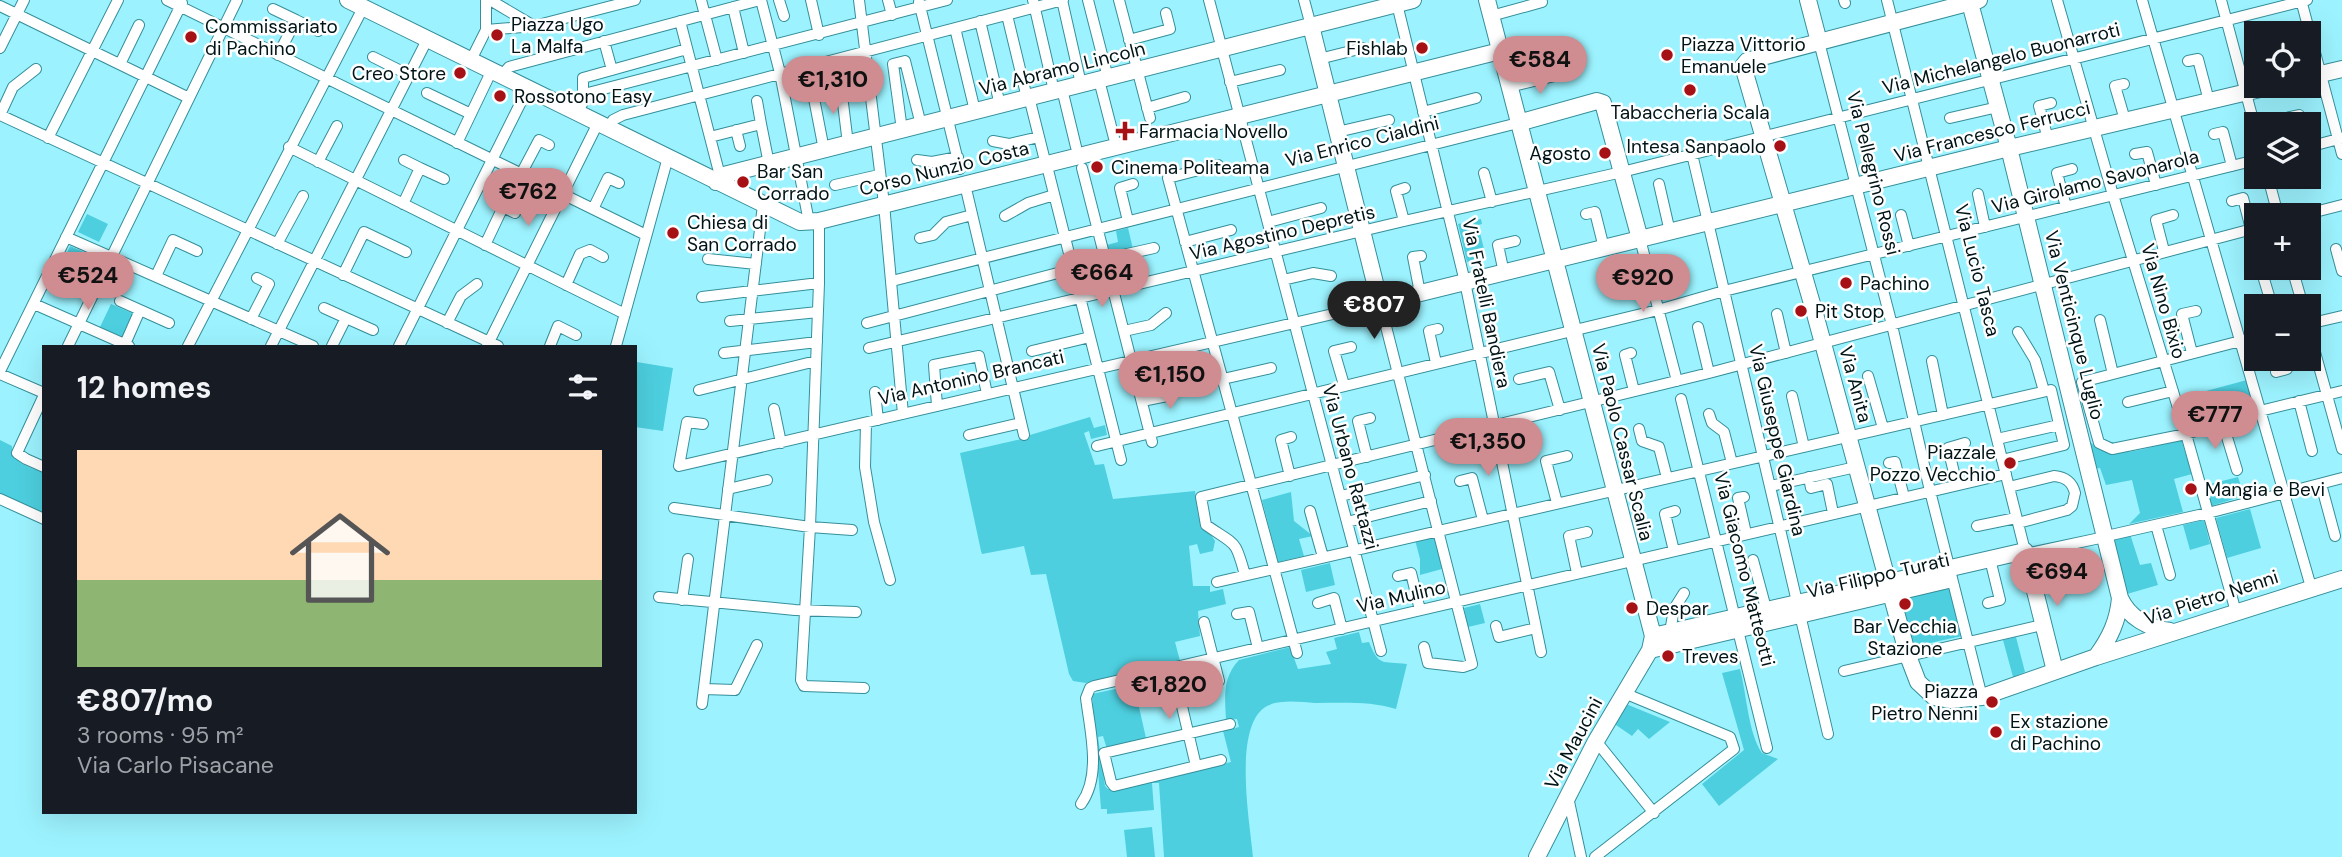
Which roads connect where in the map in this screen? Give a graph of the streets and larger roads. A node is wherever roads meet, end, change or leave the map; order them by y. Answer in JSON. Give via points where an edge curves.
{"nodes":[{"id":1,"x":24,"y":0,"type":"edge"},
{"id":2,"x":118,"y":0,"type":"edge"},
{"id":3,"x":167,"y":0,"type":"edge"},
{"id":4,"x":237,"y":0,"type":"edge"},
{"id":5,"x":348,"y":0,"type":"edge"},
{"id":6,"x":488,"y":0,"type":"edge"},
{"id":7,"x":635,"y":0,"type":"edge"},
{"id":8,"x":701,"y":0,"type":"edge"},
{"id":9,"x":760,"y":0,"type":"edge"},
{"id":10,"x":779,"y":0,"type":"edge"},
{"id":11,"x":811,"y":0,"type":"edge"},
{"id":12,"x":859,"y":0,"type":"edge"},
{"id":13,"x":888,"y":0,"type":"edge"},
{"id":14,"x":947,"y":0,"type":"edge"},
{"id":15,"x":1062,"y":0,"type":"edge"},
{"id":16,"x":1088,"y":0,"type":"edge"},
{"id":17,"x":1119,"y":0,"type":"edge"},
{"id":18,"x":1209,"y":0,"type":"edge"},
{"id":19,"x":1304,"y":0,"type":"edge"},
{"id":20,"x":1413,"y":0,"type":"edge"},
{"id":21,"x":1808,"y":0,"type":"edge"},
{"id":22,"x":1887,"y":0,"type":"edge"},
{"id":23,"x":2057,"y":0,"type":"edge"},
{"id":24,"x":2142,"y":0,"type":"edge"},
{"id":25,"x":2221,"y":0,"type":"edge"},
{"id":26,"x":2303,"y":0,"type":"edge"},
{"id":27,"x":1973,"y":1,"type":"edge"},
{"id":28,"x":1396,"y":2,"type":"edge"},
{"id":29,"x":1542,"y":2,"type":"dead end"},
{"id":30,"x":182,"y":3,"type":"edge"},
{"id":31,"x":920,"y":4,"type":"edge"},
{"id":32,"x":1034,"y":4,"type":"edge"},
{"id":33,"x":0,"y":6,"type":"edge"},
{"id":34,"x":733,"y":7,"type":"junction"},
{"id":35,"x":363,"y":8,"type":"junction"},
{"id":36,"x":1489,"y":8,"type":"edge"},
{"id":37,"x":274,"y":9,"type":"dead end"},
{"id":38,"x":1166,"y":13,"type":"dead end"},
{"id":39,"x":17,"y":14,"type":"junction"},
{"id":40,"x":705,"y":15,"type":"junction"},
{"id":41,"x":892,"y":15,"type":"junction"},
{"id":42,"x":1007,"y":15,"type":"junction"},
{"id":43,"x":784,"y":16,"type":"dead end"},
{"id":44,"x":296,"y":20,"type":"junction"},
{"id":45,"x":2226,"y":20,"type":"junction"},
{"id":46,"x":680,"y":21,"type":"junction"},
{"id":47,"x":980,"y":21,"type":"junction"},
{"id":48,"x":2306,"y":21,"type":"edge"},
{"id":49,"x":1892,"y":22,"type":"junction"},
{"id":50,"x":861,"y":23,"type":"junction"},
{"id":51,"x":537,"y":25,"type":"junction"},
{"id":52,"x":139,"y":26,"type":"dead end"},
{"id":53,"x":1311,"y":26,"type":"junction"},
{"id":54,"x":223,"y":27,"type":"junction"},
{"id":55,"x":955,"y":28,"type":"junction"},
{"id":56,"x":486,"y":30,"type":"junction"},
{"id":57,"x":318,"y":31,"type":"dead end"},
{"id":58,"x":819,"y":34,"type":"junction"},
{"id":59,"x":928,"y":35,"type":"junction"},
{"id":60,"x":428,"y":38,"type":"junction"},
{"id":61,"x":2153,"y":38,"type":"junction"},
{"id":62,"x":1129,"y":40,"type":"junction"},
{"id":63,"x":604,"y":41,"type":"junction"},
{"id":64,"x":1819,"y":42,"type":"junction"},
{"id":65,"x":773,"y":46,"type":"junction"},
{"id":66,"x":0,"y":48,"type":"edge"},
{"id":67,"x":1363,"y":48,"type":"dead end"},
{"id":68,"x":687,"y":49,"type":"junction"},
{"id":69,"x":1221,"y":49,"type":"junction"},
{"id":70,"x":92,"y":51,"type":"junction"},
{"id":71,"x":1500,"y":51,"type":"junction"},
{"id":72,"x":864,"y":52,"type":"junction"},
{"id":73,"x":744,"y":53,"type":"junction"},
{"id":74,"x":278,"y":55,"type":"junction"},
{"id":75,"x":373,"y":57,"type":"dead end"},
{"id":76,"x":2074,"y":58,"type":"junction"},
{"id":77,"x":471,"y":60,"type":"junction"},
{"id":78,"x":717,"y":60,"type":"junction"},
{"id":79,"x":1319,"y":60,"type":"junction"},
{"id":80,"x":2188,"y":61,"type":"dead end"},
{"id":81,"x":120,"y":64,"type":"junction"},
{"id":82,"x":692,"y":67,"type":"junction"},
{"id":83,"x":36,"y":69,"type":"dead end"},
{"id":84,"x":2342,"y":69,"type":"edge"},
{"id":85,"x":612,"y":70,"type":"junction"},
{"id":86,"x":1137,"y":70,"type":"junction"},
{"id":87,"x":1280,"y":70,"type":"dead end"},
{"id":88,"x":497,"y":73,"type":"junction"},
{"id":89,"x":780,"y":73,"type":"junction"},
{"id":90,"x":1414,"y":73,"type":"junction"},
{"id":91,"x":1563,"y":74,"type":"dead end"},
{"id":92,"x":2321,"y":74,"type":"edge"},
{"id":93,"x":409,"y":75,"type":"junction"},
{"id":94,"x":146,"y":77,"type":"junction"},
{"id":95,"x":326,"y":79,"type":"junction"},
{"id":96,"x":841,"y":79,"type":"dead end"},
{"id":97,"x":1103,"y":79,"type":"junction"},
{"id":98,"x":1992,"y":79,"type":"junction"},
{"id":99,"x":1230,"y":82,"type":"junction"},
{"id":100,"x":1081,"y":84,"type":"junction"},
{"id":101,"x":2124,"y":84,"type":"dead end"},
{"id":102,"x":528,"y":88,"type":"junction"},
{"id":103,"x":812,"y":88,"type":"dead end"},
{"id":104,"x":1509,"y":88,"type":"junction"},
{"id":105,"x":2244,"y":89,"type":"edge"},
{"id":106,"x":1058,"y":90,"type":"junction"},
{"id":107,"x":2321,"y":91,"type":"edge"},
{"id":108,"x":427,"y":93,"type":"dead end"},
{"id":109,"x":2244,"y":93,"type":"edge"},
{"id":110,"x":699,"y":94,"type":"junction"},
{"id":111,"x":1328,"y":94,"type":"junction"},
{"id":112,"x":1185,"y":97,"type":"dead end"},
{"id":113,"x":189,"y":98,"type":"junction"},
{"id":114,"x":1028,"y":98,"type":"junction"},
{"id":115,"x":1476,"y":98,"type":"dead end"},
{"id":116,"x":1913,"y":99,"type":"junction"},
{"id":117,"x":757,"y":101,"type":"dead end"},
{"id":118,"x":2209,"y":101,"type":"junction"},
{"id":119,"x":2052,"y":103,"type":"dead end"},
{"id":120,"x":1000,"y":105,"type":"junction"},
{"id":121,"x":580,"y":107,"type":"junction"},
{"id":122,"x":1998,"y":107,"type":"junction"},
{"id":123,"x":2173,"y":110,"type":"junction"},
{"id":124,"x":391,"y":111,"type":"junction"},
{"id":125,"x":975,"y":111,"type":"junction"},
{"id":126,"x":1423,"y":111,"type":"junction"},
{"id":127,"x":471,"y":114,"type":"junction"},
{"id":128,"x":0,"y":115,"type":"edge"},
{"id":129,"x":1239,"y":116,"type":"junction"},
{"id":130,"x":1837,"y":117,"type":"junction"},
{"id":131,"x":949,"y":118,"type":"junction"},
{"id":132,"x":1950,"y":118,"type":"dead end"},
{"id":133,"x":1389,"y":120,"type":"dead end"},
{"id":134,"x":2125,"y":120,"type":"junction"},
{"id":135,"x":1518,"y":123,"type":"junction"},
{"id":136,"x":761,"y":124,"type":"junction"},
{"id":137,"x":603,"y":125,"type":"junction"},
{"id":138,"x":921,"y":125,"type":"junction"},
{"id":139,"x":337,"y":126,"type":"dead end"},
{"id":140,"x":2095,"y":127,"type":"junction"},
{"id":141,"x":736,"y":130,"type":"junction"},
{"id":142,"x":901,"y":130,"type":"junction"},
{"id":143,"x":1337,"y":132,"type":"junction"},
{"id":144,"x":2214,"y":134,"type":"dead end"},
{"id":145,"x":1039,"y":136,"type":"junction"},
{"id":146,"x":1765,"y":136,"type":"junction"},
{"id":147,"x":710,"y":137,"type":"junction"},
{"id":148,"x":874,"y":137,"type":"junction"},
{"id":149,"x":48,"y":138,"type":"junction"},
{"id":150,"x":1114,"y":138,"type":"dead end"},
{"id":151,"x":2048,"y":139,"type":"junction"},
{"id":152,"x":2340,"y":139,"type":"edge"},
{"id":153,"x":993,"y":141,"type":"dead end"},
{"id":154,"x":457,"y":143,"type":"junction"},
{"id":155,"x":848,"y":144,"type":"junction"},
{"id":156,"x":2321,"y":144,"type":"edge"},
{"id":157,"x":549,"y":145,"type":"dead end"},
{"id":158,"x":1431,"y":145,"type":"junction"},
{"id":159,"x":740,"y":146,"type":"dead end"},
{"id":160,"x":289,"y":147,"type":"junction"},
{"id":161,"x":1076,"y":147,"type":"dead end"},
{"id":162,"x":2009,"y":148,"type":"junction"},
{"id":163,"x":824,"y":150,"type":"junction"},
{"id":164,"x":1692,"y":154,"type":"junction"},
{"id":165,"x":2342,"y":154,"type":"edge"},
{"id":166,"x":2135,"y":155,"type":"dead end"},
{"id":167,"x":668,"y":157,"type":"junction"},
{"id":168,"x":797,"y":157,"type":"junction"},
{"id":169,"x":958,"y":157,"type":"junction"},
{"id":170,"x":1044,"y":157,"type":"dead end"},
{"id":171,"x":404,"y":160,"type":"dead end"},
{"id":172,"x":492,"y":160,"type":"junction"},
{"id":173,"x":917,"y":160,"type":"dead end"},
{"id":174,"x":318,"y":162,"type":"junction"},
{"id":175,"x":103,"y":163,"type":"junction"},
{"id":176,"x":2244,"y":163,"type":"edge"},
{"id":177,"x":769,"y":164,"type":"junction"},
{"id":178,"x":1218,"y":164,"type":"dead end"},
{"id":179,"x":1346,"y":166,"type":"junction"},
{"id":180,"x":2232,"y":166,"type":"junction"},
{"id":181,"x":1930,"y":167,"type":"junction"},
{"id":182,"x":420,"y":168,"type":"junction"},
{"id":183,"x":1082,"y":168,"type":"dead end"},
{"id":184,"x":960,"y":169,"type":"dead end"},
{"id":185,"x":2072,"y":169,"type":"dead end"},
{"id":186,"x":1048,"y":170,"type":"dead end"},
{"id":187,"x":1622,"y":172,"type":"junction"},
{"id":188,"x":1484,"y":173,"type":"dead end"},
{"id":189,"x":521,"y":174,"type":"junction"},
{"id":190,"x":879,"y":175,"type":"junction"},
{"id":191,"x":2193,"y":175,"type":"junction"},
{"id":192,"x":444,"y":179,"type":"dead end"},
{"id":193,"x":718,"y":179,"type":"junction"},
{"id":194,"x":356,"y":180,"type":"junction"},
{"id":195,"x":619,"y":183,"type":"dead end"},
{"id":196,"x":147,"y":184,"type":"junction"},
{"id":197,"x":835,"y":184,"type":"dead end"},
{"id":198,"x":1133,"y":184,"type":"dead end"},
{"id":199,"x":1659,"y":184,"type":"dead end"},
{"id":200,"x":2156,"y":185,"type":"junction"},
{"id":201,"x":1855,"y":187,"type":"junction"},
{"id":202,"x":1405,"y":188,"type":"dead end"},
{"id":203,"x":1259,"y":189,"type":"junction"},
{"id":204,"x":1536,"y":191,"type":"junction"},
{"id":205,"x":967,"y":193,"type":"dead end"},
{"id":206,"x":562,"y":194,"type":"junction"},
{"id":207,"x":1978,"y":194,"type":"dead end"},
{"id":208,"x":1054,"y":195,"type":"junction"},
{"id":209,"x":2113,"y":195,"type":"junction"},
{"id":210,"x":303,"y":197,"type":"dead end"},
{"id":211,"x":2232,"y":201,"type":"dead end"},
{"id":212,"x":1492,"y":202,"type":"junction"},
{"id":213,"x":2245,"y":203,"type":"edge"},
{"id":214,"x":403,"y":204,"type":"junction"},
{"id":215,"x":884,"y":204,"type":"junction"},
{"id":216,"x":1783,"y":204,"type":"junction"},
{"id":217,"x":763,"y":205,"type":"junction"},
{"id":218,"x":2342,"y":205,"type":"edge"},
{"id":219,"x":2066,"y":207,"type":"junction"},
{"id":220,"x":1176,"y":208,"type":"junction"},
{"id":221,"x":1321,"y":208,"type":"dead end"},
{"id":222,"x":593,"y":209,"type":"junction"},
{"id":223,"x":2321,"y":210,"type":"edge"},
{"id":224,"x":1449,"y":211,"type":"junction"},
{"id":225,"x":515,"y":214,"type":"dead end"},
{"id":226,"x":1586,"y":214,"type":"dead end"},
{"id":227,"x":972,"y":215,"type":"junction"},
{"id":228,"x":1901,"y":215,"type":"dead end"},
{"id":229,"x":2173,"y":215,"type":"dead end"},
{"id":230,"x":1005,"y":216,"type":"dead end"},
{"id":231,"x":2025,"y":217,"type":"junction"},
{"id":232,"x":814,"y":221,"type":"junction"},
{"id":233,"x":1128,"y":221,"type":"junction"},
{"id":234,"x":1404,"y":221,"type":"junction"},
{"id":235,"x":1268,"y":222,"type":"junction"},
{"id":236,"x":1708,"y":222,"type":"junction"},
{"id":237,"x":1985,"y":227,"type":"junction"},
{"id":238,"x":248,"y":230,"type":"junction"},
{"id":239,"x":456,"y":230,"type":"junction"},
{"id":240,"x":1098,"y":230,"type":"junction"},
{"id":241,"x":1231,"y":230,"type":"dead end"},
{"id":242,"x":2244,"y":230,"type":"edge"},
{"id":243,"x":1362,"y":231,"type":"junction"},
{"id":244,"x":1670,"y":232,"type":"junction"},
{"id":245,"x":646,"y":235,"type":"junction"},
{"id":246,"x":1947,"y":236,"type":"junction"},
{"id":247,"x":66,"y":237,"type":"junction"},
{"id":248,"x":1065,"y":237,"type":"junction"},
{"id":249,"x":920,"y":238,"type":"dead end"},
{"id":250,"x":1640,"y":239,"type":"junction"},
{"id":251,"x":2212,"y":239,"type":"junction"},
{"id":252,"x":1515,"y":241,"type":"dead end"},
{"id":253,"x":1185,"y":242,"type":"junction"},
{"id":254,"x":277,"y":244,"type":"junction"},
{"id":255,"x":485,"y":244,"type":"junction"},
{"id":256,"x":1909,"y":246,"type":"junction"},
{"id":257,"x":1154,"y":248,"type":"dead end"},
{"id":258,"x":1604,"y":248,"type":"junction"},
{"id":259,"x":2336,"y":249,"type":"dead end"},
{"id":260,"x":198,"y":251,"type":"dead end"},
{"id":261,"x":1276,"y":251,"type":"junction"},
{"id":262,"x":2164,"y":251,"type":"junction"},
{"id":263,"x":406,"y":252,"type":"dead end"},
{"id":264,"x":1421,"y":256,"type":"dead end"},
{"id":265,"x":1872,"y":256,"type":"junction"},
{"id":266,"x":111,"y":257,"type":"junction"},
{"id":267,"x":603,"y":257,"type":"dead end"},
{"id":268,"x":983,"y":258,"type":"junction"},
{"id":269,"x":708,"y":259,"type":"dead end"},
{"id":270,"x":2133,"y":259,"type":"junction"},
{"id":271,"x":1105,"y":260,"type":"junction"},
{"id":272,"x":1555,"y":260,"type":"junction"},
{"id":273,"x":314,"y":261,"type":"junction"},
{"id":274,"x":756,"y":264,"type":"junction"},
{"id":275,"x":527,"y":266,"type":"junction"},
{"id":276,"x":1073,"y":269,"type":"junction"},
{"id":277,"x":49,"y":271,"type":"junction"},
{"id":278,"x":1193,"y":271,"type":"junction"},
{"id":279,"x":2342,"y":271,"type":"edge"},
{"id":280,"x":1803,"y":272,"type":"junction"},
{"id":281,"x":1504,"y":273,"type":"junction"},
{"id":282,"x":343,"y":275,"type":"junction"},
{"id":283,"x":156,"y":276,"type":"junction"},
{"id":284,"x":1331,"y":276,"type":"dead end"},
{"id":285,"x":257,"y":278,"type":"dead end"},
{"id":286,"x":1283,"y":279,"type":"junction"},
{"id":287,"x":892,"y":281,"type":"junction"},
{"id":288,"x":1465,"y":282,"type":"junction"},
{"id":289,"x":819,"y":283,"type":"junction"},
{"id":290,"x":2043,"y":283,"type":"junction"},
{"id":291,"x":477,"y":284,"type":"dead end"},
{"id":292,"x":566,"y":285,"type":"junction"},
{"id":293,"x":1113,"y":289,"type":"junction"},
{"id":294,"x":991,"y":290,"type":"junction"},
{"id":295,"x":752,"y":291,"type":"junction"},
{"id":296,"x":1724,"y":291,"type":"junction"},
{"id":297,"x":94,"y":292,"type":"junction"},
{"id":298,"x":1420,"y":293,"type":"junction"},
{"id":299,"x":702,"y":297,"type":"dead end"},
{"id":300,"x":1080,"y":298,"type":"junction"},
{"id":301,"x":120,"y":301,"type":"dead end"},
{"id":302,"x":212,"y":301,"type":"junction"},
{"id":303,"x":1380,"y":303,"type":"junction"},
{"id":304,"x":34,"y":304,"type":"junction"},
{"id":305,"x":1965,"y":306,"type":"junction"},
{"id":306,"x":324,"y":308,"type":"dead end"},
{"id":307,"x":418,"y":309,"type":"junction"},
{"id":308,"x":141,"y":310,"type":"junction"},
{"id":309,"x":1658,"y":310,"type":"junction"},
{"id":310,"x":2196,"y":311,"type":"dead end"},
{"id":311,"x":818,"y":312,"type":"junction"},
{"id":312,"x":1166,"y":313,"type":"dead end"},
{"id":313,"x":625,"y":314,"type":"junction"},
{"id":314,"x":1777,"y":314,"type":"dead end"},
{"id":315,"x":895,"y":316,"type":"junction"},
{"id":316,"x":998,"y":316,"type":"junction"},
{"id":317,"x":2342,"y":316,"type":"edge"},
{"id":318,"x":346,"y":318,"type":"junction"},
{"id":319,"x":251,"y":319,"type":"junction"},
{"id":320,"x":2100,"y":320,"type":"dead end"},
{"id":321,"x":730,"y":321,"type":"dead end"},
{"id":322,"x":749,"y":321,"type":"junction"},
{"id":323,"x":2321,"y":322,"type":"edge"},
{"id":324,"x":169,"y":323,"type":"dead end"},
{"id":325,"x":447,"y":323,"type":"junction"},
{"id":326,"x":867,"y":323,"type":"dead end"},
{"id":327,"x":1295,"y":324,"type":"junction"},
{"id":328,"x":1892,"y":324,"type":"junction"},
{"id":329,"x":78,"y":325,"type":"junction"},
{"id":330,"x":1698,"y":327,"type":"dead end"},
{"id":331,"x":1438,"y":329,"type":"dead end"},
{"id":332,"x":373,"y":330,"type":"dead end"},
{"id":333,"x":1573,"y":330,"type":"junction"},
{"id":334,"x":279,"y":331,"type":"junction"},
{"id":335,"x":1124,"y":331,"type":"junction"},
{"id":336,"x":2018,"y":332,"type":"dead end"},
{"id":337,"x":576,"y":335,"type":"dead end"},
{"id":338,"x":1090,"y":337,"type":"junction"},
{"id":339,"x":2244,"y":340,"type":"edge"},
{"id":340,"x":2241,"y":341,"type":"junction"},
{"id":341,"x":817,"y":342,"type":"junction"},
{"id":342,"x":897,"y":342,"type":"junction"},
{"id":343,"x":1212,"y":343,"type":"junction"},
{"id":344,"x":1823,"y":344,"type":"junction"},
{"id":345,"x":68,"y":345,"type":"edge"},
{"id":346,"x":125,"y":345,"type":"edge"},
{"id":347,"x":127,"y":345,"type":"edge"},
{"id":348,"x":189,"y":345,"type":"edge"},
{"id":349,"x":272,"y":345,"type":"edge"},
{"id":350,"x":311,"y":345,"type":"edge"},
{"id":351,"x":332,"y":345,"type":"edge"},
{"id":352,"x":400,"y":345,"type":"edge"},
{"id":353,"x":491,"y":345,"type":"edge"},
{"id":354,"x":550,"y":345,"type":"edge"},
{"id":355,"x":616,"y":345,"type":"edge"},
{"id":356,"x":1351,"y":347,"type":"dead end"},
{"id":357,"x":869,"y":348,"type":"dead end"},
{"id":358,"x":745,"y":350,"type":"junction"},
{"id":359,"x":1032,"y":351,"type":"dead end"},
{"id":360,"x":1480,"y":352,"type":"junction"},
{"id":361,"x":724,"y":353,"type":"dead end"},
{"id":362,"x":1632,"y":353,"type":"dead end"},
{"id":363,"x":1786,"y":353,"type":"junction"},
{"id":364,"x":2192,"y":353,"type":"junction"},
{"id":365,"x":816,"y":361,"type":"junction"},
{"id":366,"x":1132,"y":361,"type":"junction"},
{"id":367,"x":1932,"y":361,"type":"dead end"},
{"id":368,"x":2163,"y":361,"type":"junction"},
{"id":369,"x":1436,"y":363,"type":"junction"},
{"id":370,"x":1742,"y":365,"type":"junction"},
{"id":371,"x":1271,"y":368,"type":"dead end"},
{"id":372,"x":1098,"y":369,"type":"junction"},
{"id":373,"x":2321,"y":370,"type":"edge"},
{"id":374,"x":2280,"y":371,"type":"edge"},
{"id":375,"x":0,"y":372,"type":"edge"},
{"id":376,"x":1398,"y":372,"type":"junction"},
{"id":377,"x":2276,"y":372,"type":"dead end"},
{"id":378,"x":1709,"y":373,"type":"junction"},
{"id":379,"x":2113,"y":374,"type":"junction"},
{"id":380,"x":1868,"y":376,"type":"dead end"},
{"id":381,"x":741,"y":378,"type":"junction"},
{"id":382,"x":1223,"y":379,"type":"junction"},
{"id":383,"x":1519,"y":379,"type":"dead end"},
{"id":384,"x":1677,"y":381,"type":"junction"},
{"id":385,"x":1344,"y":385,"type":"junction"},
{"id":386,"x":1186,"y":386,"type":"dead end"},
{"id":387,"x":1013,"y":388,"type":"junction"},
{"id":388,"x":699,"y":390,"type":"dead end"},
{"id":389,"x":1634,"y":391,"type":"junction"},
{"id":390,"x":2047,"y":391,"type":"junction"},
{"id":391,"x":2173,"y":391,"type":"junction"},
{"id":392,"x":2342,"y":391,"type":"edge"},
{"id":393,"x":875,"y":392,"type":"dead end"},
{"id":394,"x":1314,"y":392,"type":"junction"},
{"id":395,"x":42,"y":393,"type":"edge"},
{"id":396,"x":987,"y":394,"type":"junction"},
{"id":397,"x":2328,"y":394,"type":"junction"},
{"id":398,"x":1791,"y":396,"type":"dead end"},
{"id":399,"x":42,"y":398,"type":"edge"},
{"id":400,"x":1681,"y":399,"type":"dead end"},
{"id":401,"x":1142,"y":401,"type":"junction"},
{"id":402,"x":2299,"y":401,"type":"junction"},
{"id":403,"x":1590,"y":402,"type":"junction"},
{"id":404,"x":2128,"y":402,"type":"dead end"},
{"id":405,"x":1989,"y":404,"type":"junction"},
{"id":406,"x":937,"y":406,"type":"junction"},
{"id":407,"x":774,"y":409,"type":"dead end"},
{"id":408,"x":1560,"y":410,"type":"junction"},
{"id":409,"x":2260,"y":411,"type":"junction"},
{"id":410,"x":1232,"y":412,"type":"junction"},
{"id":411,"x":904,"y":414,"type":"junction"},
{"id":412,"x":1709,"y":414,"type":"dead end"},
{"id":413,"x":1944,"y":415,"type":"junction"},
{"id":414,"x":1370,"y":418,"type":"dead end"},
{"id":415,"x":872,"y":421,"type":"junction"},
{"id":416,"x":1914,"y":421,"type":"junction"},
{"id":417,"x":704,"y":424,"type":"dead end"},
{"id":418,"x":2223,"y":424,"type":"junction"},
{"id":419,"x":1495,"y":425,"type":"junction"},
{"id":420,"x":2059,"y":425,"type":"junction"},
{"id":421,"x":1883,"y":428,"type":"junction"},
{"id":422,"x":1639,"y":429,"type":"dead end"},
{"id":423,"x":2186,"y":434,"type":"junction"},
{"id":424,"x":969,"y":435,"type":"dead end"},
{"id":425,"x":812,"y":436,"type":"junction"},
{"id":426,"x":1848,"y":436,"type":"junction"},
{"id":427,"x":1151,"y":437,"type":"junction"},
{"id":428,"x":1291,"y":438,"type":"dead end"},
{"id":429,"x":1997,"y":439,"type":"junction"},
{"id":430,"x":1116,"y":441,"type":"junction"},
{"id":431,"x":780,"y":443,"type":"junction"},
{"id":432,"x":1965,"y":443,"type":"dead end"},
{"id":433,"x":1417,"y":444,"type":"junction"},
{"id":434,"x":1097,"y":446,"type":"dead end"},
{"id":435,"x":1804,"y":447,"type":"junction"},
{"id":436,"x":2342,"y":449,"type":"edge"},
{"id":437,"x":2312,"y":451,"type":"dead end"},
{"id":438,"x":733,"y":453,"type":"junction"},
{"id":439,"x":1567,"y":456,"type":"dead end"},
{"id":440,"x":1763,"y":456,"type":"junction"},
{"id":441,"x":1367,"y":457,"type":"junction"},
{"id":442,"x":1121,"y":460,"type":"dead end"},
{"id":443,"x":2003,"y":460,"type":"junction"},
{"id":444,"x":1732,"y":463,"type":"junction"},
{"id":445,"x":1889,"y":463,"type":"dead end"},
{"id":446,"x":1332,"y":465,"type":"junction"},
{"id":447,"x":42,"y":466,"type":"edge"},
{"id":448,"x":1856,"y":467,"type":"junction"},
{"id":449,"x":1699,"y":470,"type":"junction"},
{"id":450,"x":2237,"y":470,"type":"dead end"},
{"id":451,"x":2006,"y":474,"type":"junction"},
{"id":452,"x":1290,"y":475,"type":"junction"},
{"id":453,"x":1425,"y":475,"type":"junction"},
{"id":454,"x":1809,"y":477,"type":"junction"},
{"id":455,"x":1667,"y":478,"type":"junction"},
{"id":456,"x":2342,"y":478,"type":"edge"},
{"id":457,"x":767,"y":480,"type":"dead end"},
{"id":458,"x":1460,"y":481,"type":"dead end"},
{"id":459,"x":2321,"y":484,"type":"junction"},
{"id":460,"x":1252,"y":485,"type":"junction"},
{"id":461,"x":1957,"y":485,"type":"junction"},
{"id":462,"x":1771,"y":486,"type":"junction"},
{"id":463,"x":2009,"y":486,"type":"junction"},
{"id":464,"x":728,"y":489,"type":"junction"},
{"id":465,"x":1614,"y":490,"type":"junction"},
{"id":466,"x":1930,"y":491,"type":"junction"},
{"id":467,"x":2285,"y":493,"type":"junction"},
{"id":468,"x":1341,"y":496,"type":"junction"},
{"id":469,"x":1744,"y":496,"type":"dead end"},
{"id":470,"x":1904,"y":497,"type":"junction"},
{"id":471,"x":0,"y":499,"type":"edge"},
{"id":472,"x":1431,"y":501,"type":"junction"},
{"id":473,"x":1556,"y":503,"type":"junction"},
{"id":474,"x":1866,"y":506,"type":"junction"},
{"id":475,"x":674,"y":508,"type":"dead end"},
{"id":476,"x":1310,"y":511,"type":"dead end"},
{"id":477,"x":1833,"y":513,"type":"junction"},
{"id":478,"x":2208,"y":513,"type":"junction"},
{"id":479,"x":1511,"y":514,"type":"junction"},
{"id":480,"x":725,"y":515,"type":"junction"},
{"id":481,"x":1652,"y":517,"type":"dead end"},
{"id":482,"x":42,"y":518,"type":"edge"},
{"id":483,"x":1483,"y":520,"type":"junction"},
{"id":484,"x":2017,"y":520,"type":"junction"},
{"id":485,"x":1348,"y":522,"type":"junction"},
{"id":486,"x":2156,"y":525,"type":"junction"},
{"id":487,"x":1780,"y":526,"type":"junction"},
{"id":488,"x":1977,"y":526,"type":"dead end"},
{"id":489,"x":810,"y":527,"type":"junction"},
{"id":490,"x":852,"y":530,"type":"dead end"},
{"id":491,"x":1439,"y":530,"type":"junction"},
{"id":492,"x":1587,"y":532,"type":"dead end"},
{"id":493,"x":1746,"y":533,"type":"junction"},
{"id":494,"x":2335,"y":536,"type":"dead end"},
{"id":495,"x":1716,"y":541,"type":"junction"},
{"id":496,"x":1354,"y":550,"type":"junction"},
{"id":497,"x":1674,"y":551,"type":"junction"},
{"id":498,"x":2026,"y":555,"type":"junction"},
{"id":499,"x":1323,"y":557,"type":"junction"},
{"id":500,"x":688,"y":559,"type":"dead end"},
{"id":501,"x":1632,"y":560,"type":"junction"},
{"id":502,"x":1753,"y":560,"type":"dead end"},
{"id":503,"x":1992,"y":564,"type":"junction"},
{"id":504,"x":1275,"y":568,"type":"junction"},
{"id":505,"x":1577,"y":573,"type":"junction"},
{"id":506,"x":1952,"y":573,"type":"junction"},
{"id":507,"x":1245,"y":575,"type":"junction"},
{"id":508,"x":2170,"y":575,"type":"dead end"},
{"id":509,"x":1398,"y":576,"type":"dead end"},
{"id":510,"x":2342,"y":579,"type":"edge"},
{"id":511,"x":890,"y":580,"type":"dead end"},
{"id":512,"x":1217,"y":582,"type":"dead end"},
{"id":513,"x":1528,"y":584,"type":"junction"},
{"id":514,"x":2311,"y":587,"type":"junction"},
{"id":515,"x":1889,"y":588,"type":"junction"},
{"id":516,"x":1684,"y":593,"type":"dead end"},
{"id":517,"x":659,"y":597,"type":"dead end"},
{"id":518,"x":2120,"y":598,"type":"junction"},
{"id":519,"x":682,"y":600,"type":"junction"},
{"id":520,"x":1457,"y":601,"type":"junction"},
{"id":521,"x":714,"y":603,"type":"junction"},
{"id":522,"x":1318,"y":603,"type":"dead end"},
{"id":523,"x":1988,"y":603,"type":"dead end"},
{"id":524,"x":1799,"y":609,"type":"junction"},
{"id":525,"x":804,"y":610,"type":"junction"},
{"id":526,"x":1420,"y":610,"type":"junction"},
{"id":527,"x":856,"y":612,"type":"dead end"},
{"id":528,"x":2236,"y":612,"type":"junction"},
{"id":529,"x":1237,"y":614,"type":"dead end"},
{"id":530,"x":1768,"y":616,"type":"junction"},
{"id":531,"x":1373,"y":621,"type":"junction"},
{"id":532,"x":1204,"y":622,"type":"dead end"},
{"id":533,"x":1737,"y":623,"type":"junction"},
{"id":534,"x":2042,"y":625,"type":"junction"},
{"id":535,"x":1496,"y":626,"type":"dead end"},
{"id":536,"x":1536,"y":628,"type":"junction"},
{"id":537,"x":1342,"y":629,"type":"junction"},
{"id":538,"x":1670,"y":632,"type":"junction"},
{"id":539,"x":2172,"y":632,"type":"junction"},
{"id":540,"x":1294,"y":640,"type":"junction"},
{"id":541,"x":1969,"y":642,"type":"junction"},
{"id":542,"x":1651,"y":643,"type":"junction"},
{"id":543,"x":757,"y":645,"type":"dead end"},
{"id":544,"x":1258,"y":648,"type":"junction"},
{"id":545,"x":1424,"y":648,"type":"dead end"},
{"id":546,"x":1381,"y":651,"type":"dead end"},
{"id":547,"x":1541,"y":652,"type":"dead end"},
{"id":548,"x":1297,"y":653,"type":"dead end"},
{"id":549,"x":1908,"y":656,"type":"junction"},
{"id":550,"x":2096,"y":657,"type":"junction"},
{"id":551,"x":1213,"y":659,"type":"junction"},
{"id":552,"x":1173,"y":668,"type":"junction"},
{"id":553,"x":1844,"y":671,"type":"dead end"},
{"id":554,"x":2054,"y":671,"type":"junction"},
{"id":555,"x":1219,"y":681,"type":"dead end"},
{"id":556,"x":864,"y":688,"type":"dead end"},
{"id":557,"x":704,"y":689,"type":"junction"},
{"id":558,"x":1980,"y":690,"type":"junction"},
{"id":559,"x":1624,"y":693,"type":"junction"},
{"id":560,"x":1940,"y":698,"type":"joint"},
{"id":561,"x":702,"y":704,"type":"dead end"},
{"id":562,"x":1230,"y":724,"type":"dead end"},
{"id":563,"x":1188,"y":734,"type":"junction"},
{"id":564,"x":1828,"y":734,"type":"dead end"},
{"id":565,"x":1596,"y":741,"type":"junction"},
{"id":566,"x":1767,"y":748,"type":"dead end"},
{"id":567,"x":1221,"y":760,"type":"dead end"},
{"id":568,"x":1196,"y":766,"type":"junction"},
{"id":569,"x":1568,"y":797,"type":"junction"},
{"id":570,"x":1081,"y":804,"type":"dead end"},
{"id":571,"x":1654,"y":813,"type":"junction"},
{"id":572,"x":1537,"y":857,"type":"edge"},
{"id":573,"x":1581,"y":857,"type":"edge"},
{"id":574,"x":1595,"y":857,"type":"edge"}],
"edges":[{"from":1,"to":39,"type":"street"},
{"from":2,"to":70,"type":"street"},
{"from":3,"to":30,"type":"street"},
{"from":4,"to":54,"type":"street"},
{"from":5,"to":35,"type":"street"},
{"from":6,"to":51,"type":"street"},
{"from":6,"to":56,"type":"street"},
{"from":7,"to":51,"type":"street"},
{"from":8,"to":40,"type":"street"},
{"from":9,"to":34,"type":"street"},
{"from":9,"to":65,"type":"street"},
{"from":10,"to":43,"type":"street"},
{"from":11,"to":58,"type":"street"},
{"from":12,"to":50,"type":"street"},
{"from":13,"to":41,"type":"street"},
{"from":14,"to":31,"type":"street"},
{"from":15,"to":32,"type":"street"},
{"from":15,"to":100,"type":"street"},
{"from":16,"to":97,"type":"street"},
{"from":17,"to":62,"type":"street"},
{"from":18,"to":69,"type":"street","name":"Via Urbano Rattazzi"},
{"from":19,"to":53,"type":"street"},
{"from":20,"to":28,"type":"street","name":"Via Abramo Lincoln"},
{"from":21,"to":64,"type":"street","name":"Via Pellegrino Rossi"},
{"from":22,"to":49,"type":"street","name":"Via Lucio Tasca"},
{"from":23,"to":76,"type":"street","name":"Via Nino Bixio"},
{"from":24,"to":61,"type":"street"},
{"from":25,"to":45,"type":"street"},
{"from":26,"to":45,"type":"street","name":"Via Michelangelo Buonarroti"},
{"from":26,"to":48,"type":"street"},
{"from":27,"to":49,"type":"street"},
{"from":27,"to":98,"type":"street","name":"Via Venticinque Luglio"},
{"from":28,"to":53,"type":"street","name":"Via Abramo Lincoln"},
{"from":28,"to":90,"type":"street","name":"Via Fratelli Bandiera"},
{"from":29,"to":36,"type":"street"},
{"from":30,"to":54,"type":"street"},
{"from":30,"to":94,"type":"street"},
{"from":31,"to":41,"type":"street"},
{"from":31,"to":59,"type":"street"},
{"from":32,"to":42,"type":"street"},
{"from":32,"to":106,"type":"street"},
{"from":33,"to":39,"type":"street"},
{"from":34,"to":40,"type":"street"},
{"from":34,"to":73,"type":"street"},
{"from":35,"to":60,"type":"street"},
{"from":35,"to":95,"type":"street"},
{"from":36,"to":71,"type":"street","name":"Via Paolo Cassar Scalia"},
{"from":37,"to":44,"type":"street"},
{"from":38,"to":62,"type":"street","via":[[1170,29]]},
{"from":39,"to":66,"type":"street"},
{"from":39,"to":70,"type":"street"},
{"from":40,"to":46,"type":"street"},
{"from":40,"to":78,"type":"street"},
{"from":41,"to":50,"type":"street"},
{"from":42,"to":47,"type":"street"},
{"from":42,"to":114,"type":"street"},
{"from":44,"to":57,"type":"street"},
{"from":44,"to":74,"type":"street"},
{"from":45,"to":61,"type":"street","name":"Via Michelangelo Buonarroti"},
{"from":45,"to":105,"type":"street"},
{"from":46,"to":63,"type":"street"},
{"from":46,"to":68,"type":"street"},
{"from":47,"to":55,"type":"street"},
{"from":47,"to":120,"type":"street"},
{"from":49,"to":64,"type":"street"},
{"from":49,"to":116,"type":"street","name":"Via Lucio Tasca"},
{"from":50,"to":58,"type":"street"},
{"from":50,"to":72,"type":"street"},
{"from":51,"to":56,"type":"street"},
{"from":52,"to":81,"type":"street"},
{"from":53,"to":69,"type":"street","name":"Via Abramo Lincoln"},
{"from":53,"to":79,"type":"street"},
{"from":54,"to":74,"type":"street"},
{"from":54,"to":113,"type":"street"},
{"from":55,"to":59,"type":"street"},
{"from":55,"to":125,"type":"street"},
{"from":56,"to":77,"type":"street"},
{"from":58,"to":65,"type":"street"},
{"from":59,"to":72,"type":"street"},
{"from":59,"to":131,"type":"street"},
{"from":60,"to":77,"type":"street"},
{"from":60,"to":93,"type":"street"},
{"from":61,"to":76,"type":"street","name":"Via Michelangelo Buonarroti"},
{"from":61,"to":123,"type":"street"},
{"from":62,"to":86,"type":"street"},
{"from":63,"to":85,"type":"street"},
{"from":63,"to":88,"type":"street"},
{"from":64,"to":130,"type":"street","name":"Via Pellegrino Rossi"},
{"from":64,"to":146,"type":"street","name":"Via Anita","via":[[1747,65]]},
{"from":65,"to":73,"type":"street"},
{"from":65,"to":89,"type":"street"},
{"from":67,"to":79,"type":"street"},
{"from":68,"to":82,"type":"street"},
{"from":68,"to":85,"type":"street"},
{"from":69,"to":86,"type":"street","name":"Via Abramo Lincoln"},
{"from":69,"to":99,"type":"street","name":"Via Urbano Rattazzi"},
{"from":70,"to":81,"type":"street"},
{"from":70,"to":149,"type":"street"},
{"from":71,"to":90,"type":"street","name":"Corso Nunzio Costa"},
{"from":71,"to":104,"type":"street","name":"Via Paolo Cassar Scalia"},
{"from":72,"to":89,"type":"street"},
{"from":72,"to":148,"type":"street"},
{"from":73,"to":78,"type":"street"},
{"from":74,"to":95,"type":"street"},
{"from":75,"to":93,"type":"street"},
{"from":76,"to":98,"type":"street","name":"Via Michelangelo Buonarroti"},
{"from":76,"to":140,"type":"street","name":"Via Nino Bixio"},
{"from":77,"to":88,"type":"street"},
{"from":78,"to":82,"type":"street"},
{"from":79,"to":111,"type":"street"},
{"from":80,"to":118,"type":"street","via":[[2198,59]]},
{"from":81,"to":94,"type":"street"},
{"from":82,"to":110,"type":"street"},
{"from":82,"to":121,"type":"street","via":[[588,93]]},
{"from":83,"to":128,"type":"street","via":[[13,87]]},
{"from":84,"to":92,"type":"street"},
{"from":85,"to":121,"type":"street","via":[[583,78]]},
{"from":86,"to":97,"type":"street","name":"Via Abramo Lincoln"},
{"from":86,"to":112,"type":"street","via":[[1149,113]]},
{"from":87,"to":99,"type":"street"},
{"from":88,"to":102,"type":"street"},
{"from":88,"to":127,"type":"street"},
{"from":89,"to":110,"type":"street"},
{"from":89,"to":168,"type":"street"},
{"from":90,"to":111,"type":"street","name":"Corso Nunzio Costa"},
{"from":90,"to":126,"type":"street","name":"Via Fratelli Bandiera"},
{"from":91,"to":104,"type":"street"},
{"from":93,"to":124,"type":"street"},
{"from":94,"to":113,"type":"street"},
{"from":94,"to":175,"type":"street"},
{"from":95,"to":124,"type":"street"},
{"from":95,"to":160,"type":"street"},
{"from":96,"to":155,"type":"street"},
{"from":97,"to":100,"type":"street","name":"Via Abramo Lincoln"},
{"from":97,"to":150,"type":"street"},
{"from":98,"to":116,"type":"street","name":"Via Michelangelo Buonarroti"},
{"from":98,"to":122,"type":"street","name":"Via Venticinque Luglio"},
{"from":99,"to":129,"type":"street","name":"Via Urbano Rattazzi"},
{"from":100,"to":106,"type":"street","name":"Via Abramo Lincoln"},
{"from":101,"to":134,"type":"street","via":[[2115,86]]},
{"from":102,"to":121,"type":"street"},
{"from":102,"to":172,"type":"street"},
{"from":103,"to":163,"type":"street"},
{"from":104,"to":135,"type":"street","name":"Via Paolo Cassar Scalia"},
{"from":106,"to":114,"type":"street","name":"Via Abramo Lincoln"},
{"from":106,"to":161,"type":"street"},
{"from":107,"to":152,"type":"street"},
{"from":108,"to":127,"type":"street"},
{"from":109,"to":118,"type":"street","name":"Via Francesco Ferrucci"},
{"from":110,"to":137,"type":"street"},
{"from":110,"to":147,"type":"street"},
{"from":111,"to":129,"type":"street","name":"Corso Nunzio Costa"},
{"from":111,"to":143,"type":"street"},
{"from":113,"to":196,"type":"street"},
{"from":114,"to":120,"type":"street","name":"Via Abramo Lincoln"},
{"from":114,"to":145,"type":"street"},
{"from":115,"to":126,"type":"street"},
{"from":116,"to":130,"type":"street","name":"Via Michelangelo Buonarroti"},
{"from":116,"to":181,"type":"street","name":"Via Lucio Tasca"},
{"from":117,"to":136,"type":"street"},
{"from":118,"to":123,"type":"street","name":"Via Francesco Ferrucci"},
{"from":119,"to":151,"type":"street","via":[[2039,106]]},
{"from":120,"to":125,"type":"street","name":"Via Abramo Lincoln"},
{"from":121,"to":137,"type":"street"},
{"from":122,"to":132,"type":"street"},
{"from":122,"to":162,"type":"street","name":"Via Venticinque Luglio"},
{"from":123,"to":134,"type":"street","name":"Via Francesco Ferrucci"},
{"from":123,"to":191,"type":"street"},
{"from":124,"to":154,"type":"street"},
{"from":124,"to":194,"type":"street"},
{"from":125,"to":131,"type":"street","name":"Via Abramo Lincoln"},
{"from":126,"to":158,"type":"street","name":"Via Fratelli Bandiera"},
{"from":127,"to":154,"type":"street"},
{"from":128,"to":149,"type":"street"},
{"from":129,"to":203,"type":"street","name":"Via Urbano Rattazzi"},
{"from":129,"to":215,"type":"street","name":"Corso Nunzio Costa"},
{"from":130,"to":146,"type":"street","name":"Via Michelangelo Buonarroti"},
{"from":130,"to":201,"type":"street","name":"Via Pellegrino Rossi"},
{"from":131,"to":138,"type":"street","name":"Via Abramo Lincoln"},
{"from":131,"to":169,"type":"street"},
{"from":133,"to":143,"type":"street"},
{"from":134,"to":140,"type":"street","name":"Via Francesco Ferrucci"},
{"from":135,"to":158,"type":"street","name":"Via Enrico Cialdini"},
{"from":135,"to":187,"type":"street","name":"Via Enrico Cialdini","via":[[1601,104]]},
{"from":135,"to":204,"type":"street","name":"Via Paolo Cassar Scalia"},
{"from":136,"to":141,"type":"street"},
{"from":136,"to":177,"type":"street"},
{"from":137,"to":167,"type":"street"},
{"from":137,"to":206,"type":"street"},
{"from":138,"to":142,"type":"street","name":"Via Abramo Lincoln"},
{"from":138,"to":142,"type":"street","via":[[905,61],[893,64]]},
{"from":139,"to":174,"type":"street"},
{"from":140,"to":151,"type":"street","name":"Via Francesco Ferrucci"},
{"from":140,"to":209,"type":"street","name":"Via Nino Bixio"},
{"from":141,"to":147,"type":"street"},
{"from":141,"to":159,"type":"street"},
{"from":142,"to":148,"type":"street","name":"Via Abramo Lincoln"},
{"from":143,"to":179,"type":"street"},
{"from":144,"to":180,"type":"street","via":[[2223,132]]},
{"from":145,"to":153,"type":"street","via":[[1009,144]]},
{"from":145,"to":170,"type":"street"},
{"from":146,"to":164,"type":"street","name":"Via Michelangelo Buonarroti"},
{"from":146,"to":216,"type":"street","name":"Via Anita"},
{"from":147,"to":193,"type":"street"},
{"from":148,"to":155,"type":"street","name":"Via Abramo Lincoln"},
{"from":148,"to":190,"type":"street"},
{"from":149,"to":175,"type":"street"},
{"from":151,"to":162,"type":"street","name":"Via Francesco Ferrucci"},
{"from":152,"to":156,"type":"street"},
{"from":152,"to":165,"type":"street"},
{"from":154,"to":172,"type":"street"},
{"from":155,"to":163,"type":"street","name":"Via Abramo Lincoln"},
{"from":157,"to":189,"type":"street","via":[[539,140]]},
{"from":158,"to":179,"type":"street","name":"Via Enrico Cialdini"},
{"from":158,"to":224,"type":"street","name":"Via Fratelli Bandiera"},
{"from":160,"to":174,"type":"street"},
{"from":160,"to":238,"type":"street"},
{"from":162,"to":181,"type":"street","name":"Via Francesco Ferrucci"},
{"from":162,"to":231,"type":"street","name":"Via Venticinque Luglio"},
{"from":163,"to":168,"type":"street","name":"Via Abramo Lincoln"},
{"from":164,"to":187,"type":"street","name":"Via Michelangelo Buonarroti"},
{"from":164,"to":236,"type":"street","name":"Via Giuseppe Giardina"},
{"from":166,"to":200,"type":"street","via":[[2147,152]]},
{"from":167,"to":193,"type":"street"},
{"from":167,"to":245,"type":"street"},
{"from":168,"to":177,"type":"street","name":"Via Abramo Lincoln"},
{"from":168,"to":232,"type":"street"},
{"from":169,"to":173,"type":"street"},
{"from":169,"to":184,"type":"street"},
{"from":171,"to":182,"type":"street"},
{"from":172,"to":189,"type":"street"},
{"from":172,"to":239,"type":"street"},
{"from":174,"to":194,"type":"street"},
{"from":175,"to":196,"type":"street"},
{"from":175,"to":247,"type":"street"},
{"from":176,"to":180,"type":"street","name":"Via Girolamo Savonarola"},
{"from":177,"to":193,"type":"street","name":"Via Abramo Lincoln"},
{"from":178,"to":220,"type":"street","via":[[1168,178]]},
{"from":179,"to":203,"type":"street","name":"Via Enrico Cialdini"},
{"from":179,"to":243,"type":"street"},
{"from":180,"to":191,"type":"street","name":"Via Girolamo Savonarola"},
{"from":181,"to":201,"type":"street","name":"Via Francesco Ferrucci"},
{"from":181,"to":246,"type":"street","name":"Via Lucio Tasca"},
{"from":182,"to":192,"type":"street"},
{"from":182,"to":214,"type":"street"},
{"from":183,"to":240,"type":"street"},
{"from":185,"to":219,"type":"street","via":[[2057,173]]},
{"from":186,"to":208,"type":"street"},
{"from":187,"to":204,"type":"street","name":"Via Agostino Depretis"},
{"from":187,"to":250,"type":"street"},
{"from":188,"to":212,"type":"street"},
{"from":189,"to":206,"type":"street"},
{"from":190,"to":197,"type":"street"},
{"from":190,"to":215,"type":"street"},
{"from":191,"to":200,"type":"street","name":"Via Girolamo Savonarola"},
{"from":191,"to":251,"type":"street"},
{"from":193,"to":217,"type":"street"},
{"from":194,"to":214,"type":"street"},
{"from":194,"to":273,"type":"street"},
{"from":195,"to":222,"type":"street","via":[[608,178]]},
{"from":196,"to":238,"type":"street"},
{"from":196,"to":266,"type":"street"},
{"from":198,"to":233,"type":"street","via":[[1120,188]]},
{"from":199,"to":244,"type":"street"},
{"from":200,"to":209,"type":"street","name":"Via Girolamo Savonarola"},
{"from":201,"to":216,"type":"street","name":"Via Francesco Ferrucci"},
{"from":201,"to":265,"type":"street","name":"Via Pellegrino Rossi"},
{"from":202,"to":234,"type":"street","via":[[1396,191]]},
{"from":203,"to":220,"type":"street","name":"Via Enrico Cialdini"},
{"from":203,"to":235,"type":"street","name":"Via Urbano Rattazzi"},
{"from":204,"to":212,"type":"street","name":"Via Agostino Depretis"},
{"from":204,"to":272,"type":"street","name":"Via Paolo Cassar Scalia"},
{"from":205,"to":227,"type":"street"},
{"from":206,"to":222,"type":"street"},
{"from":206,"to":275,"type":"street"},
{"from":207,"to":237,"type":"street"},
{"from":208,"to":230,"type":"street"},
{"from":208,"to":248,"type":"street"},
{"from":209,"to":219,"type":"street","name":"Via Girolamo Savonarola"},
{"from":209,"to":270,"type":"street","name":"Via Nino Bixio"},
{"from":210,"to":254,"type":"street"},
{"from":211,"to":213,"type":"street","via":[[2243,198]]},
{"from":212,"to":224,"type":"street","name":"Via Agostino Depretis"},
{"from":214,"to":239,"type":"street"},
{"from":215,"to":232,"type":"street","name":"Corso Nunzio Costa"},
{"from":215,"to":287,"type":"street"},
{"from":216,"to":236,"type":"street","name":"Via Francesco Ferrucci"},
{"from":216,"to":280,"type":"street","name":"Via Anita"},
{"from":217,"to":232,"type":"street","via":[[791,219]]},
{"from":217,"to":274,"type":"street"},
{"from":218,"to":223,"type":"street"},
{"from":219,"to":231,"type":"street","name":"Via Girolamo Savonarola"},
{"from":220,"to":233,"type":"street","name":"Via Enrico Cialdini"},
{"from":220,"to":253,"type":"street"},
{"from":221,"to":235,"type":"street"},
{"from":222,"to":245,"type":"street"},
{"from":224,"to":234,"type":"street","name":"Via Agostino Depretis"},
{"from":224,"to":288,"type":"street","name":"Via Fratelli Bandiera"},
{"from":225,"to":255,"type":"street","via":[[503,207]]},
{"from":226,"to":258,"type":"street","via":[[1595,212]]},
{"from":227,"to":249,"type":"street","via":[[946,222],[933,235]]},
{"from":227,"to":268,"type":"street"},
{"from":228,"to":256,"type":"street"},
{"from":229,"to":262,"type":"street","via":[[2156,220]]},
{"from":231,"to":237,"type":"street","name":"Via Girolamo Savonarola"},
{"from":231,"to":290,"type":"street","name":"Via Venticinque Luglio"},
{"from":232,"to":289,"type":"street"},
{"from":233,"to":240,"type":"street","name":"Via Enrico Cialdini"},
{"from":234,"to":243,"type":"street","name":"Via Agostino Depretis"},
{"from":235,"to":261,"type":"street","name":"Via Urbano Rattazzi"},
{"from":236,"to":244,"type":"street","name":"Via Francesco Ferrucci"},
{"from":236,"to":296,"type":"street","name":"Via Giuseppe Giardina"},
{"from":237,"to":246,"type":"street","name":"Via Girolamo Savonarola"},
{"from":238,"to":254,"type":"street"},
{"from":238,"to":302,"type":"street"},
{"from":239,"to":255,"type":"street"},
{"from":239,"to":307,"type":"street"},
{"from":240,"to":248,"type":"street","name":"Via Enrico Cialdini"},
{"from":240,"to":271,"type":"street"},
{"from":241,"to":253,"type":"street"},
{"from":242,"to":251,"type":"street"},
{"from":243,"to":261,"type":"street","name":"Via Agostino Depretis"},
{"from":243,"to":303,"type":"street"},
{"from":244,"to":250,"type":"street","name":"Via Francesco Ferrucci"},
{"from":245,"to":313,"type":"street"},
{"from":246,"to":256,"type":"street","name":"Via Girolamo Savonarola"},
{"from":246,"to":305,"type":"street","name":"Via Lucio Tasca"},
{"from":247,"to":266,"type":"street"},
{"from":247,"to":277,"type":"street"},
{"from":248,"to":268,"type":"street","name":"Via Enrico Cialdini"},
{"from":248,"to":276,"type":"street"},
{"from":250,"to":258,"type":"street","name":"Via Antonino Brancati"},
{"from":250,"to":309,"type":"street"},
{"from":251,"to":262,"type":"street"},
{"from":251,"to":340,"type":"street"},
{"from":252,"to":281,"type":"street","via":[[1498,245]]},
{"from":253,"to":278,"type":"street"},
{"from":254,"to":273,"type":"street"},
{"from":255,"to":275,"type":"street"},
{"from":256,"to":265,"type":"street","name":"Via Girolamo Savonarola"},
{"from":257,"to":271,"type":"street"},
{"from":258,"to":272,"type":"street","name":"Via Antonino Brancati"},
{"from":259,"to":279,"type":"street"},
{"from":260,"to":283,"type":"street","via":[[173,240]]},
{"from":261,"to":278,"type":"street","name":"Via Agostino Depretis"},
{"from":261,"to":286,"type":"street","name":"Via Urbano Rattazzi"},
{"from":262,"to":270,"type":"street"},
{"from":263,"to":282,"type":"street","via":[[364,232]]},
{"from":264,"to":298,"type":"street","via":[[1413,257]]},
{"from":265,"to":280,"type":"street","name":"Via Girolamo Savonarola"},
{"from":265,"to":328,"type":"street","name":"Via Pellegrino Rossi"},
{"from":266,"to":283,"type":"street"},
{"from":266,"to":297,"type":"street"},
{"from":267,"to":292,"type":"street","via":[[590,250],[580,254]]},
{"from":268,"to":287,"type":"street","name":"Via Enrico Cialdini"},
{"from":268,"to":294,"type":"street"},
{"from":269,"to":274,"type":"street"},
{"from":270,"to":290,"type":"street"},
{"from":270,"to":368,"type":"street","name":"Via Nino Bixio"},
{"from":271,"to":293,"type":"street"},
{"from":272,"to":281,"type":"street","name":"Via Antonino Brancati"},
{"from":272,"to":333,"type":"street","name":"Via Paolo Cassar Scalia"},
{"from":273,"to":282,"type":"street"},
{"from":273,"to":334,"type":"street"},
{"from":274,"to":295,"type":"street"},
{"from":275,"to":292,"type":"street"},
{"from":275,"to":353,"type":"street"},
{"from":276,"to":294,"type":"street"},
{"from":276,"to":300,"type":"street"},
{"from":277,"to":297,"type":"street"},
{"from":277,"to":304,"type":"street"},
{"from":278,"to":293,"type":"street","name":"Via Agostino Depretis"},
{"from":278,"to":343,"type":"street"},
{"from":280,"to":296,"type":"street","name":"Via Girolamo Savonarola"},
{"from":280,"to":344,"type":"street","name":"Via Anita"},
{"from":281,"to":288,"type":"street","name":"Via Antonino Brancati"},
{"from":282,"to":307,"type":"street"},
{"from":283,"to":302,"type":"street"},
{"from":284,"to":286,"type":"street","via":[[1313,273]]},
{"from":285,"to":319,"type":"street","via":[[269,284]]},
{"from":286,"to":327,"type":"street","name":"Via Urbano Rattazzi"},
{"from":287,"to":315,"type":"street"},
{"from":288,"to":298,"type":"street","name":"Via Antonino Brancati"},
{"from":288,"to":360,"type":"street","name":"Via Fratelli Bandiera"},
{"from":289,"to":295,"type":"street"},
{"from":289,"to":311,"type":"street"},
{"from":290,"to":305,"type":"street"},
{"from":290,"to":518,"type":"street","name":"Via Venticinque Luglio"},
{"from":291,"to":325,"type":"street","via":[[461,296]]},
{"from":292,"to":313,"type":"street"},
{"from":293,"to":300,"type":"street","name":"Via Agostino Depretis"},
{"from":293,"to":335,"type":"street"},
{"from":294,"to":315,"type":"street"},
{"from":294,"to":316,"type":"street"},
{"from":295,"to":299,"type":"street"},
{"from":295,"to":322,"type":"street"},
{"from":296,"to":309,"type":"street","name":"Via Girolamo Savonarola"},
{"from":296,"to":370,"type":"street","name":"Via Giuseppe Giardina"},
{"from":297,"to":329,"type":"street"},
{"from":298,"to":303,"type":"street","name":"Via Antonino Brancati"},
{"from":300,"to":316,"type":"street","name":"Via Agostino Depretis"},
{"from":300,"to":338,"type":"street"},
{"from":301,"to":308,"type":"street"},
{"from":302,"to":319,"type":"street"},
{"from":302,"to":348,"type":"street"},
{"from":303,"to":327,"type":"street","name":"Via Antonino Brancati"},
{"from":303,"to":376,"type":"street"},
{"from":304,"to":329,"type":"street"},
{"from":304,"to":375,"type":"street"},
{"from":305,"to":328,"type":"street"},
{"from":305,"to":405,"type":"street","name":"Via Lucio Tasca"},
{"from":306,"to":318,"type":"street"},
{"from":307,"to":325,"type":"street"},
{"from":307,"to":352,"type":"street"},
{"from":308,"to":324,"type":"street"},
{"from":308,"to":347,"type":"street"},
{"from":309,"to":333,"type":"street","name":"Via Girolamo Savonarola"},
{"from":309,"to":384,"type":"street"},
{"from":310,"to":364,"type":"street","via":[[2182,314]]},
{"from":311,"to":322,"type":"street"},
{"from":311,"to":341,"type":"street"},
{"from":312,"to":335,"type":"street","via":[[1152,325]]},
{"from":313,"to":355,"type":"street"},
{"from":314,"to":363,"type":"street"},
{"from":315,"to":326,"type":"street"},
{"from":315,"to":342,"type":"street"},
{"from":316,"to":342,"type":"street","name":"Via Agostino Depretis"},
{"from":316,"to":387,"type":"street"},
{"from":317,"to":323,"type":"street"},
{"from":318,"to":332,"type":"street"},
{"from":318,"to":351,"type":"street"},
{"from":319,"to":334,"type":"street"},
{"from":320,"to":379,"type":"street"},
{"from":321,"to":322,"type":"street"},
{"from":322,"to":358,"type":"street"},
{"from":325,"to":353,"type":"street"},
{"from":327,"to":343,"type":"street","name":"Via Antonino Brancati"},
{"from":327,"to":394,"type":"street","name":"Via Urbano Rattazzi"},
{"from":328,"to":344,"type":"street"},
{"from":328,"to":416,"type":"street","name":"Via Pellegrino Rossi"},
{"from":329,"to":345,"type":"street"},
{"from":329,"to":346,"type":"street"},
{"from":330,"to":378,"type":"street"},
{"from":331,"to":369,"type":"street","via":[[1429,331]]},
{"from":333,"to":360,"type":"street","name":"Via Girolamo Savonarola"},
{"from":333,"to":403,"type":"street","name":"Via Paolo Cassar Scalia"},
{"from":334,"to":349,"type":"street"},
{"from":334,"to":350,"type":"street"},
{"from":335,"to":366,"type":"street"},
{"from":336,"to":390,"type":"street"},
{"from":337,"to":354,"type":"street","via":[[558,326]]},
{"from":338,"to":359,"type":"street"},
{"from":338,"to":372,"type":"street"},
{"from":339,"to":340,"type":"street"},
{"from":340,"to":364,"type":"street"},
{"from":340,"to":409,"type":"street"},
{"from":341,"to":358,"type":"street"},
{"from":341,"to":365,"type":"street"},
{"from":342,"to":357,"type":"street","name":"Via Agostino Depretis"},
{"from":342,"to":411,"type":"street"},
{"from":343,"to":366,"type":"street","name":"Via Antonino Brancati"},
{"from":343,"to":382,"type":"street"},
{"from":344,"to":363,"type":"street"},
{"from":344,"to":426,"type":"street","name":"Via Anita"},
{"from":356,"to":385,"type":"street","via":[[1334,351]]},
{"from":358,"to":361,"type":"street"},
{"from":358,"to":381,"type":"street"},
{"from":360,"to":369,"type":"street","name":"Via Girolamo Savonarola"},
{"from":360,"to":419,"type":"street","name":"Via Fratelli Bandiera"},
{"from":362,"to":389,"type":"street","via":[[1625,355]]},
{"from":363,"to":370,"type":"street"},
{"from":364,"to":368,"type":"street"},
{"from":365,"to":381,"type":"street"},
{"from":365,"to":425,"type":"street"},
{"from":366,"to":372,"type":"street","name":"Via Antonino Brancati"},
{"from":366,"to":401,"type":"street"},
{"from":367,"to":413,"type":"street"},
{"from":368,"to":379,"type":"street"},
{"from":368,"to":391,"type":"street","name":"Via Nino Bixio"},
{"from":369,"to":376,"type":"street","name":"Via Girolamo Savonarola"},
{"from":370,"to":378,"type":"street"},
{"from":370,"to":440,"type":"street","name":"Via Giuseppe Giardina"},
{"from":371,"to":382,"type":"street"},
{"from":372,"to":387,"type":"street","name":"Via Antonino Brancati"},
{"from":372,"to":430,"type":"street"},
{"from":373,"to":397,"type":"street"},
{"from":374,"to":377,"type":"street"},
{"from":375,"to":395,"type":"street"},
{"from":376,"to":385,"type":"street","name":"Via Girolamo Savonarola"},
{"from":376,"to":433,"type":"street"},
{"from":378,"to":384,"type":"street"},
{"from":379,"to":423,"type":"street","via":[[2082,382],[2099,443],[2107,449]]},
{"from":380,"to":421,"type":"street"},
{"from":381,"to":388,"type":"street"},
{"from":381,"to":438,"type":"street"},
{"from":382,"to":410,"type":"street"},
{"from":383,"to":408,"type":"street","via":[[1549,372]]},
{"from":384,"to":389,"type":"street"},
{"from":385,"to":394,"type":"street","name":"Via Girolamo Savonarola"},
{"from":386,"to":401,"type":"street"},
{"from":387,"to":396,"type":"street","name":"Via Antonino Brancati"},
{"from":387,"to":424,"type":"street","via":[[1023,429]]},
{"from":389,"to":403,"type":"street"},
{"from":390,"to":405,"type":"street"},
{"from":390,"to":420,"type":"street"},
{"from":391,"to":404,"type":"street"},
{"from":391,"to":423,"type":"street","name":"Via Nino Bixio"},
{"from":392,"to":397,"type":"street"},
{"from":393,"to":415,"type":"street"},
{"from":394,"to":410,"type":"street","name":"Via Girolamo Savonarola"},
{"from":394,"to":446,"type":"street","name":"Via Urbano Rattazzi"},
{"from":396,"to":406,"type":"street","name":"Via Antonino Brancati"},
{"from":396,"to":406,"type":"street","via":[[979,356],[934,365]]},
{"from":397,"to":402,"type":"street"},
{"from":397,"to":436,"type":"street"},
{"from":398,"to":435,"type":"street"},
{"from":399,"to":447,"type":"street","via":[[17,453]]},
{"from":400,"to":449,"type":"street","name":"Via Giacomo Matteotti"},
{"from":401,"to":427,"type":"street"},
{"from":402,"to":409,"type":"street"},
{"from":402,"to":437,"type":"street"},
{"from":403,"to":408,"type":"street"},
{"from":403,"to":465,"type":"street","name":"Via Paolo Cassar Scalia"},
{"from":405,"to":413,"type":"street"},
{"from":405,"to":429,"type":"street","name":"Via Lucio Tasca"},
{"from":406,"to":411,"type":"street","name":"Via Antonino Brancati"},
{"from":407,"to":431,"type":"street"},
{"from":408,"to":419,"type":"street"},
{"from":409,"to":418,"type":"street"},
{"from":409,"to":467,"type":"street"},
{"from":410,"to":427,"type":"street","name":"Via Girolamo Savonarola"},
{"from":410,"to":460,"type":"street"},
{"from":411,"to":415,"type":"street","name":"Via Antonino Brancati"},
{"from":412,"to":444,"type":"street","via":[[1724,432]]},
{"from":413,"to":416,"type":"street"},
{"from":414,"to":441,"type":"street","via":[[1358,421]]},
{"from":415,"to":425,"type":"street","name":"Via Antonino Brancati"},
{"from":415,"to":511,"type":"street","via":[[865,467]]},
{"from":416,"to":421,"type":"street"},
{"from":416,"to":466,"type":"street","name":"Via Pellegrino Rossi"},
{"from":417,"to":438,"type":"street","name":"Via Antonino Brancati","via":[[687,422],[679,466]]},
{"from":418,"to":423,"type":"street"},
{"from":418,"to":450,"type":"street"},
{"from":419,"to":433,"type":"street"},
{"from":419,"to":479,"type":"street","name":"Via Fratelli Bandiera"},
{"from":420,"to":429,"type":"street"},
{"from":420,"to":443,"type":"street","via":[[2064,445]]},
{"from":421,"to":426,"type":"street"},
{"from":422,"to":455,"type":"street","via":[[1642,441],[1659,447]]},
{"from":423,"to":478,"type":"street","name":"Via Nino Bixio"},
{"from":425,"to":431,"type":"street","name":"Via Antonino Brancati"},
{"from":425,"to":489,"type":"street"},
{"from":426,"to":435,"type":"street"},
{"from":426,"to":448,"type":"street","name":"Via Anita"},
{"from":427,"to":430,"type":"street","name":"Via Girolamo Savonarola"},
{"from":428,"to":452,"type":"street","via":[[1281,440]]},
{"from":429,"to":443,"type":"street","name":"Via Lucio Tasca"},
{"from":430,"to":434,"type":"street","name":"Via Girolamo Savonarola"},
{"from":430,"to":442,"type":"street"},
{"from":431,"to":438,"type":"street","name":"Via Antonino Brancati"},
{"from":432,"to":461,"type":"street","via":[[1948,447]]},
{"from":433,"to":441,"type":"street"},
{"from":433,"to":453,"type":"street"},
{"from":435,"to":440,"type":"street"},
{"from":438,"to":464,"type":"street"},
{"from":439,"to":473,"type":"street","via":[[1546,461]]},
{"from":440,"to":444,"type":"street"},
{"from":440,"to":462,"type":"street","name":"Via Giuseppe Giardina"},
{"from":441,"to":446,"type":"street"},
{"from":443,"to":451,"type":"street","name":"Via Lucio Tasca"},
{"from":444,"to":449,"type":"street"},
{"from":445,"to":470,"type":"street","via":[[1895,462]]},
{"from":446,"to":452,"type":"street"},
{"from":446,"to":468,"type":"street","name":"Via Urbano Rattazzi"},
{"from":448,"to":454,"type":"street"},
{"from":448,"to":474,"type":"street","name":"Via Anita"},
{"from":449,"to":455,"type":"street"},
{"from":449,"to":495,"type":"street","name":"Via Giacomo Matteotti"},
{"from":451,"to":461,"type":"street","name":"Via Mulino"},
{"from":451,"to":463,"type":"street","name":"Via Lucio Tasca"},
{"from":452,"to":460,"type":"street"},
{"from":453,"to":468,"type":"street"},
{"from":453,"to":472,"type":"street"},
{"from":454,"to":462,"type":"street"},
{"from":454,"to":477,"type":"street","via":[[1811,488],[1827,484]]},
{"from":455,"to":465,"type":"street"},
{"from":456,"to":459,"type":"street","name":"Via Filippo Turati"},
{"from":457,"to":464,"type":"street"},
{"from":458,"to":483,"type":"street","via":[[1472,478]]},
{"from":459,"to":467,"type":"street","name":"Via Filippo Turati"},
{"from":459,"to":494,"type":"street"},
{"from":460,"to":504,"type":"street"},
{"from":460,"to":507,"type":"street","via":[[1200,497],[1206,525],[1234,542]]},
{"from":461,"to":466,"type":"street","name":"Via Mulino"},
{"from":462,"to":487,"type":"street","name":"Via Giuseppe Giardina"},
{"from":463,"to":484,"type":"street","name":"Via Lucio Tasca"},
{"from":463,"to":484,"type":"street","via":[[2061,476],[2075,493],[2067,510]]},
{"from":464,"to":480,"type":"street"},
{"from":465,"to":473,"type":"street"},
{"from":465,"to":501,"type":"street","name":"Via Paolo Cassar Scalia"},
{"from":466,"to":470,"type":"street","name":"Via Mulino"},
{"from":466,"to":506,"type":"street","name":"Via Pellegrino Rossi"},
{"from":467,"to":478,"type":"street","name":"Via Filippo Turati"},
{"from":467,"to":514,"type":"street"},
{"from":468,"to":485,"type":"street","name":"Via Urbano Rattazzi"},
{"from":469,"to":493,"type":"street","via":[[1738,498]]},
{"from":470,"to":474,"type":"street","name":"Via Mulino"},
{"from":471,"to":482,"type":"street"},
{"from":472,"to":485,"type":"street"},
{"from":472,"to":491,"type":"street"},
{"from":473,"to":479,"type":"street"},
{"from":474,"to":477,"type":"street","name":"Via Mulino"},
{"from":474,"to":515,"type":"street","name":"Via Anita"},
{"from":475,"to":480,"type":"street"},
{"from":476,"to":499,"type":"street"},
{"from":477,"to":487,"type":"street","name":"Via Mulino"},
{"from":478,"to":486,"type":"street","name":"Via Filippo Turati"},
{"from":478,"to":528,"type":"street","name":"Via Nino Bixio"},
{"from":479,"to":483,"type":"street"},
{"from":479,"to":513,"type":"street","name":"Via Fratelli Bandiera"},
{"from":480,"to":489,"type":"street"},
{"from":480,"to":521,"type":"street"},
{"from":481,"to":497,"type":"street","via":[[1670,512]]},
{"from":483,"to":491,"type":"street"},
{"from":484,"to":488,"type":"street"},
{"from":484,"to":498,"type":"street","name":"Via Lucio Tasca"},
{"from":485,"to":496,"type":"street","name":"Via Urbano Rattazzi"},
{"from":486,"to":498,"type":"street","name":"Via Filippo Turati"},
{"from":486,"to":508,"type":"street"},
{"from":487,"to":493,"type":"street","name":"Via Mulino"},
{"from":487,"to":524,"type":"street","name":"Via Giuseppe Giardina"},
{"from":489,"to":490,"type":"street"},
{"from":489,"to":525,"type":"street"},
{"from":491,"to":496,"type":"street"},
{"from":491,"to":520,"type":"street"},
{"from":492,"to":505,"type":"street","via":[[1569,536]]},
{"from":493,"to":495,"type":"street","name":"Via Mulino"},
{"from":495,"to":497,"type":"street","name":"Via Mulino"},
{"from":495,"to":533,"type":"street","name":"Via Giacomo Matteotti"},
{"from":496,"to":499,"type":"street"},
{"from":496,"to":531,"type":"street","name":"Via Urbano Rattazzi"},
{"from":497,"to":501,"type":"street","name":"Via Mulino"},
{"from":498,"to":503,"type":"street","name":"Via Filippo Turati"},
{"from":498,"to":534,"type":"street","name":"Via Lucio Tasca"},
{"from":499,"to":504,"type":"street"},
{"from":500,"to":519,"type":"street"},
{"from":501,"to":505,"type":"street","name":"Via Mulino"},
{"from":501,"to":542,"type":"street","name":"Via Paolo Cassar Scalia"},
{"from":502,"to":530,"type":"street"},
{"from":503,"to":506,"type":"street","name":"Via Filippo Turati"},
{"from":503,"to":523,"type":"street","via":[[2000,600]]},
{"from":504,"to":507,"type":"street"},
{"from":504,"to":540,"type":"street"},
{"from":505,"to":513,"type":"street","name":"Via Mulino"},
{"from":506,"to":515,"type":"street","name":"Via Filippo Turati"},
{"from":506,"to":541,"type":"street","name":"Via Pellegrino Rossi"},
{"from":507,"to":512,"type":"street"},
{"from":509,"to":526,"type":"street","via":[[1411,573]]},
{"from":510,"to":514,"type":"street","name":"Via Pietro Nenni"},
{"from":513,"to":520,"type":"street","name":"Via Mulino"},
{"from":513,"to":536,"type":"street","name":"Via Fratelli Bandiera"},
{"from":514,"to":528,"type":"street","name":"Via Pietro Nenni"},
{"from":515,"to":524,"type":"street","name":"Via Filippo Turati"},
{"from":515,"to":549,"type":"street","name":"Via Anita"},
{"from":516,"to":538,"type":"street","via":[[1674,609]]},
{"from":517,"to":519,"type":"street"},
{"from":518,"to":539,"type":"street","via":[[2139,620]]},
{"from":518,"to":550,"type":"street","via":[[2117,619]]},
{"from":519,"to":521,"type":"street"},
{"from":520,"to":526,"type":"street","name":"Via Mulino"},
{"from":520,"to":545,"type":"street","via":[[1472,664],[1429,663]]},
{"from":521,"to":525,"type":"street"},
{"from":521,"to":557,"type":"street"},
{"from":522,"to":537,"type":"street","via":[[1334,598]]},
{"from":524,"to":530,"type":"street","name":"Via Filippo Turati"},
{"from":524,"to":564,"type":"street","name":"Via Giuseppe Giardina"},
{"from":525,"to":527,"type":"street"},
{"from":525,"to":556,"type":"street","via":[[804,686]]},
{"from":526,"to":531,"type":"street","name":"Via Mulino"},
{"from":528,"to":539,"type":"street","name":"Via Pietro Nenni"},
{"from":529,"to":544,"type":"street","via":[[1249,612]]},
{"from":530,"to":533,"type":"street","name":"Via Filippo Turati"},
{"from":531,"to":537,"type":"street","name":"Via Mulino"},
{"from":531,"to":546,"type":"street","name":"Via Urbano Rattazzi"},
{"from":532,"to":551,"type":"street"},
{"from":533,"to":538,"type":"street"},
{"from":533,"to":542,"type":"street"},
{"from":533,"to":566,"type":"street","name":"Via Giacomo Matteotti"},
{"from":534,"to":541,"type":"street"},
{"from":534,"to":554,"type":"street","name":"Via Lucio Tasca"},
{"from":535,"to":536,"type":"street","via":[[1499,637]]},
{"from":536,"to":547,"type":"street","name":"Via Fratelli Bandiera"},
{"from":537,"to":540,"type":"street","name":"Via Mulino"},
{"from":538,"to":542,"type":"street"},
{"from":539,"to":550,"type":"street","name":"Via Pietro Nenni"},
{"from":540,"to":544,"type":"street","name":"Via Mulino"},
{"from":540,"to":548,"type":"street"},
{"from":541,"to":549,"type":"street"},
{"from":541,"to":558,"type":"street","name":"Via Pellegrino Rossi"},
{"from":542,"to":559,"type":"street","name":"Via Maucini"},
{"from":543,"to":557,"type":"street","via":[[735,690]]},
{"from":544,"to":551,"type":"street","name":"Via Mulino"},
{"from":549,"to":553,"type":"street"},
{"from":549,"to":560,"type":"street","name":"Via Anita","via":[[1918,682]]},
{"from":550,"to":554,"type":"street","name":"Via Pietro Nenni"},
{"from":551,"to":552,"type":"street","name":"Via Mulino"},
{"from":551,"to":555,"type":"street"},
{"from":552,"to":563,"type":"street"},
{"from":552,"to":570,"type":"street","name":"Via Mulino","via":[[1090,688],[1086,698],[1091,784]]},
{"from":554,"to":558,"type":"street","name":"Via Pietro Nenni"},
{"from":557,"to":561,"type":"street"},
{"from":558,"to":560,"type":"street","name":"Via Pietro Nenni"},
{"from":559,"to":565,"type":"street","name":"Via Maucini"},
{"from":559,"to":571,"type":"street","via":[[1730,737],[1734,749]]},
{"from":562,"to":563,"type":"street"},
{"from":563,"to":568,"type":"street"},
{"from":563,"to":568,"type":"street","via":[[1104,753],[1114,786]]},
{"from":565,"to":569,"type":"street","name":"Via Maucini"},
{"from":565,"to":571,"type":"street"},
{"from":567,"to":568,"type":"street"},
{"from":569,"to":572,"type":"street","name":"Via Maucini"},
{"from":569,"to":573,"type":"street"},
{"from":571,"to":574,"type":"street"}]}
